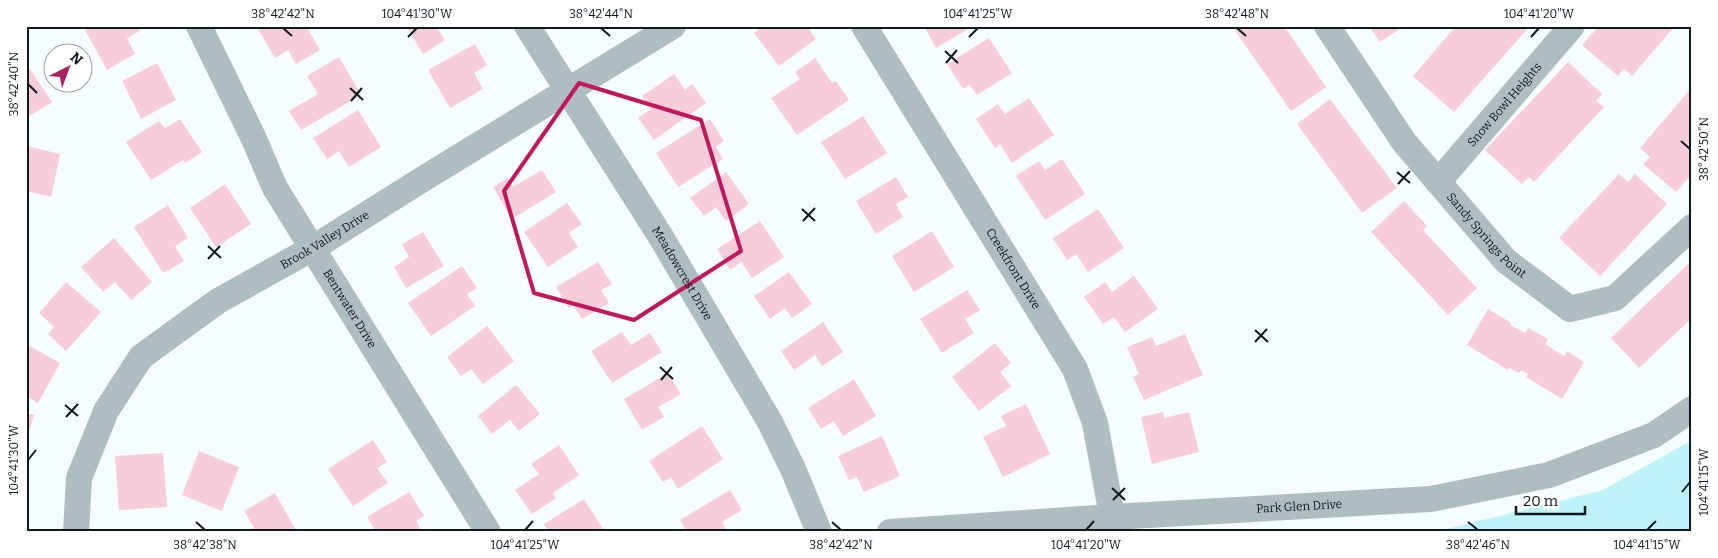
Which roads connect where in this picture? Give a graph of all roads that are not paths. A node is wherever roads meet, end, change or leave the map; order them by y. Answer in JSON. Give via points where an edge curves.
{"nodes":[{"id":1,"x":200,"y":26,"type":"edge"},
{"id":2,"x":527,"y":26,"type":"edge"},
{"id":3,"x":673,"y":26,"type":"edge"},
{"id":4,"x":864,"y":26,"type":"edge"},
{"id":5,"x":1327,"y":26,"type":"edge"},
{"id":6,"x":1572,"y":26,"type":"edge"},
{"id":7,"x":568,"y":90,"type":"junction"},
{"id":8,"x":1438,"y":182,"type":"junction"},
{"id":9,"x":1691,"y":230,"type":"edge"},
{"id":10,"x":313,"y":248,"type":"junction"},
{"id":11,"x":1692,"y":409,"type":"edge"},
{"id":12,"x":1113,"y":524,"type":"edge"},
{"id":13,"x":76,"y":532,"type":"edge"},
{"id":14,"x":488,"y":532,"type":"edge"},
{"id":15,"x":818,"y":532,"type":"edge"},
{"id":16,"x":890,"y":532,"type":"edge"}],
"edges":[{"from":1,"to":10,"type":"street","name":"Bentwater Drive","via":[[275,188]]},
{"from":2,"to":7,"type":"street","name":"Meadowcrest Drive"},
{"from":3,"to":7,"type":"street","name":"Brook Valley Drive"},
{"from":4,"to":12,"type":"street","name":"Creekfront Drive","via":[[1075,370],[1095,423]]},
{"from":5,"to":8,"type":"street","name":"Sandy Springs Point","via":[[1404,142]]},
{"from":6,"to":8,"type":"street","name":"Snow Bowl Heights"},
{"from":7,"to":10,"type":"street","name":"Brook Valley Drive"},
{"from":7,"to":15,"type":"street","name":"Meadowcrest Drive","via":[[661,237],[770,422]]},
{"from":8,"to":9,"type":"street","name":"Sandy Springs Point","via":[[1506,261],[1570,309],[1615,298]]},
{"from":10,"to":13,"type":"street","name":"Brook Valley Drive","via":[[218,301],[141,357],[106,411],[79,478]]},
{"from":10,"to":14,"type":"street","name":"Bentwater Drive"},
{"from":11,"to":12,"type":"street","name":"Park Glen Drive","via":[[1654,435],[1549,475],[1431,499]]},
{"from":12,"to":16,"type":"street","name":"Park Glen Drive"}]}
